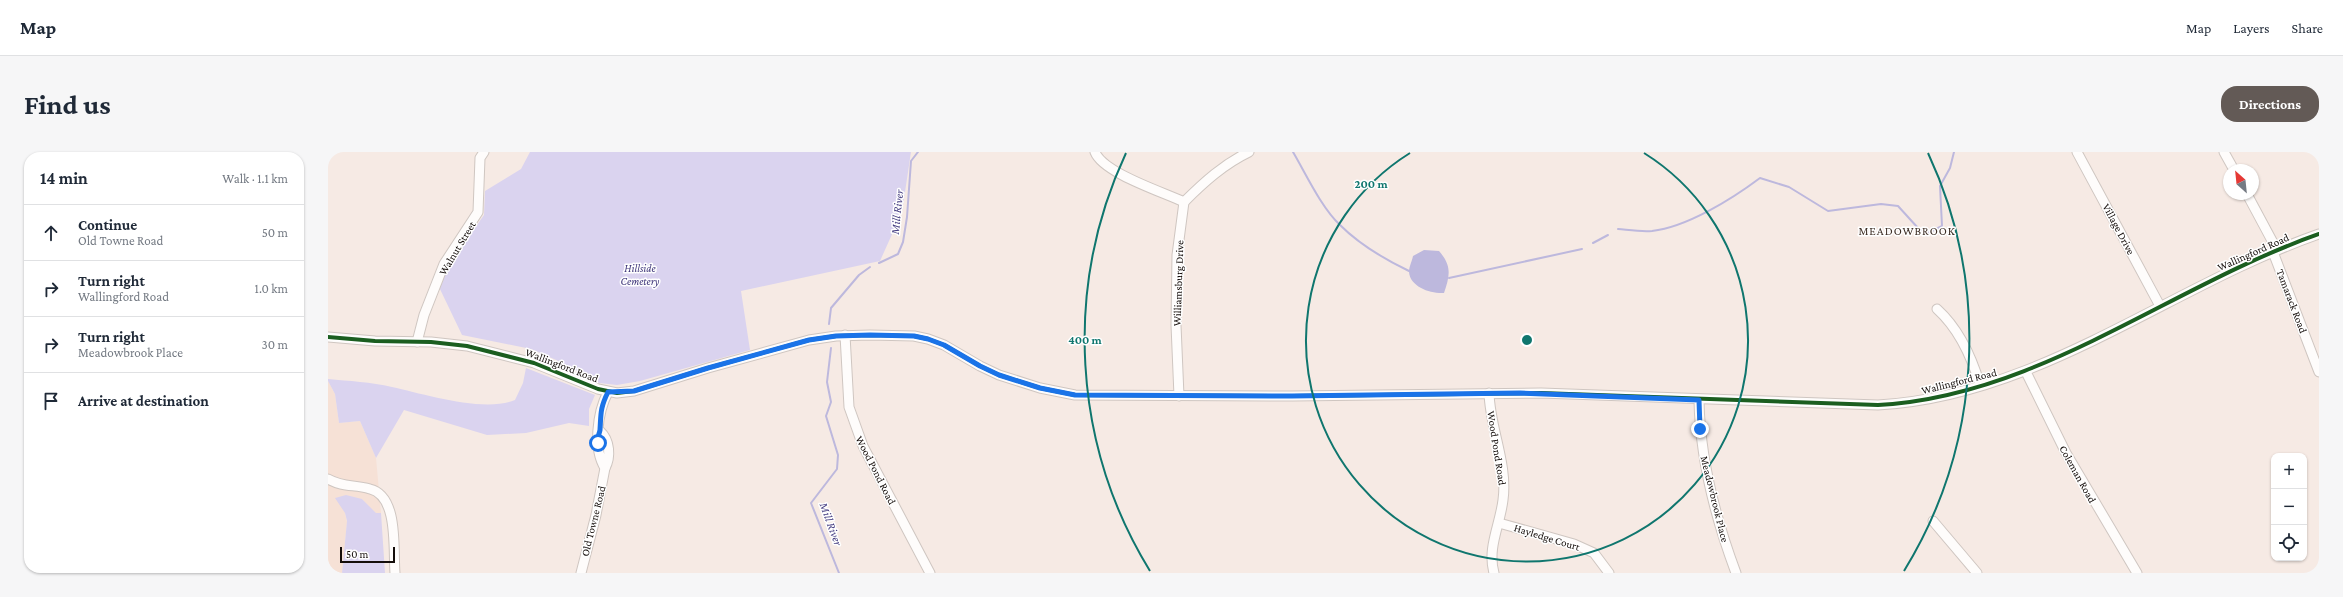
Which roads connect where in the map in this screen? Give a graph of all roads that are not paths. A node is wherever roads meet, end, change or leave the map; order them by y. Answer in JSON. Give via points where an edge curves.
{"nodes":[{"id":1,"x":484,"y":152,"type":"edge"},
{"id":2,"x":1095,"y":152,"type":"edge"},
{"id":3,"x":1249,"y":152,"type":"edge"},
{"id":4,"x":2077,"y":152,"type":"edge"},
{"id":5,"x":2224,"y":152,"type":"edge"},
{"id":6,"x":2231,"y":164,"type":"edge"},
{"id":7,"x":2250,"y":200,"type":"edge"},
{"id":8,"x":1184,"y":202,"type":"junction"},
{"id":9,"x":2319,"y":234,"type":"edge"},
{"id":10,"x":2275,"y":251,"type":"junction"},
{"id":11,"x":2160,"y":306,"type":"junction"},
{"id":12,"x":1937,"y":309,"type":"dead end"},
{"id":13,"x":845,"y":335,"type":"junction"},
{"id":14,"x":328,"y":337,"type":"edge"},
{"id":15,"x":417,"y":342,"type":"junction"},
{"id":16,"x":2026,"y":372,"type":"junction"},
{"id":17,"x":2319,"y":372,"type":"edge"},
{"id":18,"x":1980,"y":385,"type":"junction"},
{"id":19,"x":608,"y":392,"type":"junction"},
{"id":20,"x":1489,"y":393,"type":"junction"},
{"id":21,"x":1179,"y":396,"type":"junction"},
{"id":22,"x":1699,"y":400,"type":"junction"},
{"id":23,"x":328,"y":479,"type":"edge"},
{"id":24,"x":1933,"y":521,"type":"dead end"},
{"id":25,"x":1499,"y":523,"type":"junction"},
{"id":26,"x":2134,"y":572,"type":"edge"},
{"id":27,"x":395,"y":573,"type":"edge"},
{"id":28,"x":581,"y":573,"type":"edge"},
{"id":29,"x":930,"y":573,"type":"edge"},
{"id":30,"x":1494,"y":573,"type":"edge"},
{"id":31,"x":1609,"y":573,"type":"edge"},
{"id":32,"x":1736,"y":573,"type":"edge"},
{"id":33,"x":1977,"y":573,"type":"edge"}],
"edges":[{"from":1,"to":15,"type":"street","name":"Walnut Street","via":[[479,165],[478,212],[444,264],[424,314]]},
{"from":2,"to":8,"type":"street","via":[[1097,158],[1114,170]]},
{"from":3,"to":8,"type":"street","via":[[1232,160]]},
{"from":4,"to":11,"type":"street","name":"Village Drive"},
{"from":5,"to":6,"type":"street"},
{"from":7,"to":10,"type":"street","name":"Tamarack Road"},
{"from":8,"to":21,"type":"street","name":"Williamsburg Drive","via":[[1177,255]]},
{"from":9,"to":10,"type":"street","name":"Wallingford Road"},
{"from":10,"to":11,"type":"street","name":"Wallingford Road"},
{"from":10,"to":17,"type":"street","name":"Tamarack Road"},
{"from":11,"to":16,"type":"street","name":"Wallingford Road"},
{"from":12,"to":18,"type":"street","via":[[1950,320]]},
{"from":13,"to":19,"type":"street","name":"Wallingford Road","via":[[788,344],[634,391]]},
{"from":13,"to":21,"type":"street","name":"Wallingford Road","via":[[900,335],[928,339],[999,375],[1065,394]]},
{"from":13,"to":29,"type":"street","name":"Wood Pond Road","via":[[848,393],[854,425]]},
{"from":14,"to":15,"type":"street","name":"Wallingford Road"},
{"from":15,"to":19,"type":"street","name":"Wallingford Road","via":[[467,346],[518,358],[548,367]]},
{"from":16,"to":18,"type":"street","name":"Wallingford Road"},
{"from":16,"to":26,"type":"street","name":"Coleman Road","via":[[2066,453]]},
{"from":18,"to":22,"type":"street","name":"Wallingford Road","via":[[1936,397],[1895,404],[1843,405]]},
{"from":19,"to":28,"type":"street","name":"Old Towne Road","via":[[599,416],[600,431],[597,438],[601,462],[605,468]]},
{"from":20,"to":21,"type":"street","name":"Wallingford Road"},
{"from":20,"to":22,"type":"street","name":"Wallingford Road"},
{"from":20,"to":25,"type":"street","name":"Wood Pond Road","via":[[1503,474],[1503,499]]},
{"from":22,"to":32,"type":"street","name":"Meadowbrook Place","via":[[1703,453],[1717,518]]},
{"from":23,"to":27,"type":"street","via":[[342,486],[371,489],[383,496],[391,515]]},
{"from":24,"to":33,"type":"street"},
{"from":25,"to":30,"type":"street","name":"Wood Pond Road","via":[[1492,545]]},
{"from":25,"to":31,"type":"street","name":"Hayledge Court","via":[[1574,544],[1594,553]]}]}
